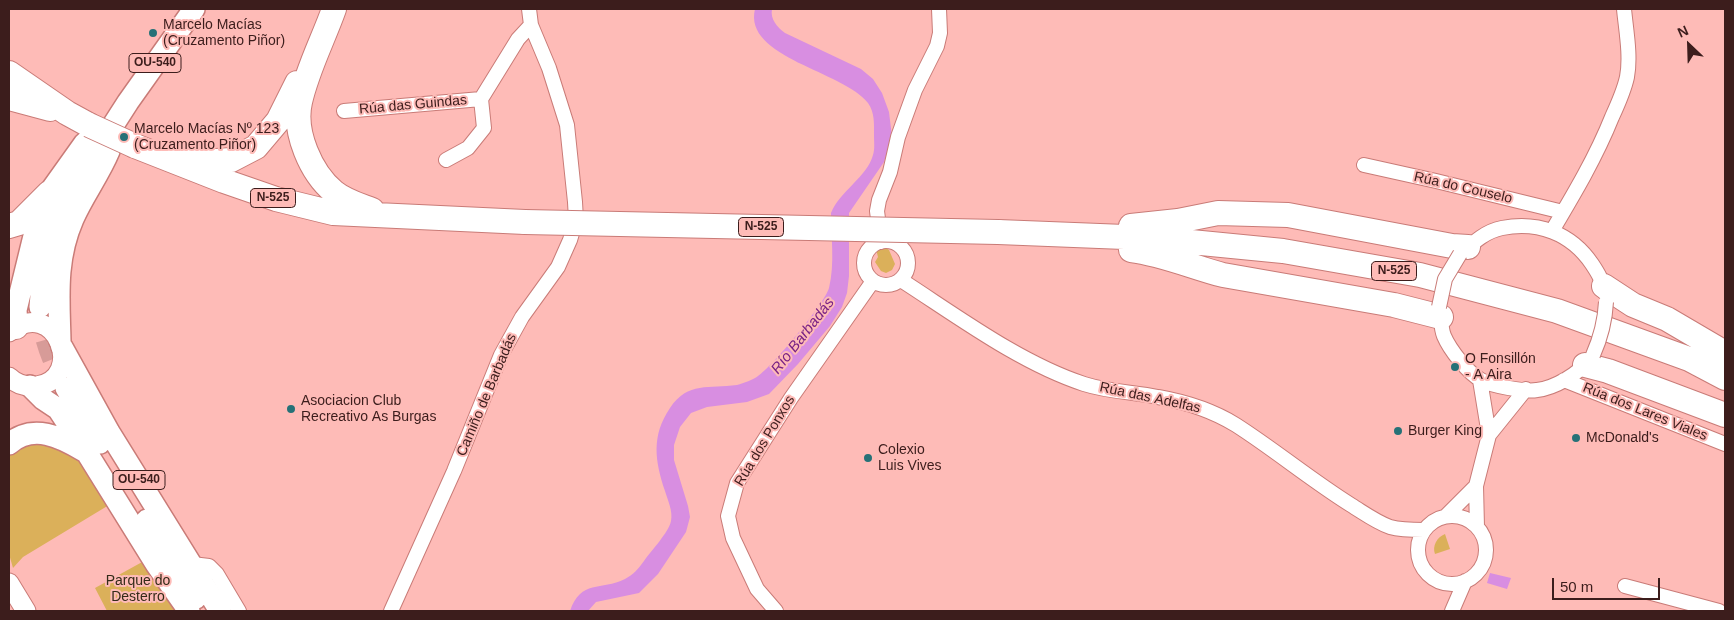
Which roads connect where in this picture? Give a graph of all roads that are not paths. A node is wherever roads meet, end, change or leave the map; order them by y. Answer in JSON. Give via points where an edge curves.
{"nodes":[{"id":1,"x":324,"y":9,"type":"edge"},
{"id":2,"x":334,"y":9,"type":"edge"},
{"id":3,"x":529,"y":9,"type":"edge"},
{"id":4,"x":939,"y":9,"type":"edge"},
{"id":5,"x":1624,"y":9,"type":"edge"},
{"id":6,"x":188,"y":14,"type":"edge"},
{"id":7,"x":531,"y":25,"type":"junction"},
{"id":8,"x":9,"y":73,"type":"edge"},
{"id":9,"x":9,"y":98,"type":"edge"},
{"id":10,"x":481,"y":99,"type":"junction"},
{"id":11,"x":128,"y":102,"type":"junction"},
{"id":12,"x":344,"y":111,"type":"dead end"},
{"id":13,"x":67,"y":113,"type":"junction"},
{"id":14,"x":158,"y":156,"type":"junction"},
{"id":15,"x":446,"y":160,"type":"dead end"},
{"id":16,"x":1364,"y":165,"type":"dead end"},
{"id":17,"x":48,"y":193,"type":"junction"},
{"id":18,"x":1563,"y":212,"type":"junction"},
{"id":19,"x":392,"y":216,"type":"junction"},
{"id":20,"x":9,"y":226,"type":"edge"},
{"id":21,"x":1552,"y":231,"type":"junction"},
{"id":22,"x":1048,"y":234,"type":"junction"},
{"id":23,"x":881,"y":242,"type":"junction"},
{"id":24,"x":1464,"y":251,"type":"junction"},
{"id":25,"x":900,"y":280,"type":"junction"},
{"id":26,"x":873,"y":281,"type":"junction"},
{"id":27,"x":1604,"y":294,"type":"junction"},
{"id":28,"x":40,"y":307,"type":"tunnel mouth"},
{"id":29,"x":1440,"y":312,"type":"junction"},
{"id":30,"x":12,"y":326,"type":"edge"},
{"id":31,"x":61,"y":344,"type":"junction"},
{"id":32,"x":1725,"y":353,"type":"edge"},
{"id":33,"x":1589,"y":360,"type":"junction"},
{"id":34,"x":1725,"y":378,"type":"edge"},
{"id":35,"x":1480,"y":380,"type":"junction"},
{"id":36,"x":1564,"y":380,"type":"junction"},
{"id":37,"x":17,"y":386,"type":"edge"},
{"id":38,"x":66,"y":388,"type":"tunnel mouth"},
{"id":39,"x":1526,"y":389,"type":"junction"},
{"id":40,"x":1725,"y":415,"type":"edge"},
{"id":41,"x":1489,"y":435,"type":"junction"},
{"id":42,"x":9,"y":444,"type":"edge"},
{"id":43,"x":1725,"y":444,"type":"edge"},
{"id":44,"x":87,"y":453,"type":"junction"},
{"id":45,"x":1476,"y":486,"type":"junction"},
{"id":46,"x":1446,"y":516,"type":"junction"},
{"id":47,"x":1477,"y":527,"type":"junction"},
{"id":48,"x":1392,"y":528,"type":"junction"},
{"id":49,"x":1424,"y":530,"type":"junction"},
{"id":50,"x":1418,"y":552,"type":"junction"},
{"id":51,"x":192,"y":564,"type":"junction"},
{"id":52,"x":1465,"y":581,"type":"junction"},
{"id":53,"x":1443,"y":582,"type":"junction"},
{"id":54,"x":9,"y":583,"type":"edge"},
{"id":55,"x":1625,"y":586,"type":"dead end"},
{"id":56,"x":26,"y":611,"type":"edge"},
{"id":57,"x":192,"y":611,"type":"edge"},
{"id":58,"x":220,"y":611,"type":"edge"},
{"id":59,"x":239,"y":611,"type":"edge"},
{"id":60,"x":391,"y":611,"type":"edge"},
{"id":61,"x":776,"y":611,"type":"edge"},
{"id":62,"x":1452,"y":611,"type":"edge"},
{"id":63,"x":1719,"y":611,"type":"edge"}],
"edges":[{"from":1,"to":14,"type":"highway","via":[[298,82],[278,121],[256,146],[231,160],[202,162]]},
{"from":2,"to":19,"type":"highway","via":[[299,105],[307,156],[334,192],[351,203]]},
{"from":3,"to":7,"type":"street","name":"Camiño de Barbadás"},
{"from":4,"to":23,"type":"street","via":[[937,46],[915,90],[879,200],[877,212]]},
{"from":5,"to":18,"type":"street","via":[[1628,59],[1623,91],[1604,138]]},
{"from":6,"to":11,"type":"main road","number":"OU-540"},
{"from":7,"to":10,"type":"street","name":"Rúa das Guindas"},
{"from":7,"to":60,"type":"street","name":"Camiño de Barbadás","via":[[549,68],[566,125],[576,220],[558,267],[522,317],[501,355],[454,471]]},
{"from":8,"to":13,"type":"highway","number":"N-525"},
{"from":9,"to":13,"type":"highway"},
{"from":10,"to":12,"type":"street","name":"Rúa das Guindas"},
{"from":10,"to":15,"type":"street","name":"Rúa das Guindas","via":[[484,128],[468,148]]},
{"from":11,"to":17,"type":"main road","number":"OU-540","via":[[84,144]]},
{"from":11,"to":28,"type":"main road","number":"OU-540","via":[[57,219],[44,262]]},
{"from":11,"to":31,"type":"main road","number":"OU-540","via":[[101,169],[73,219],[61,254],[58,283]]},
{"from":13,"to":14,"type":"highway","number":"N-525","bridge":true},
{"from":14,"to":19,"type":"highway","number":"N-525","via":[[276,199],[333,213]]},
{"from":16,"to":18,"type":"street","name":"Rúa do Couselo"},
{"from":17,"to":20,"type":"highway","via":[[19,223]]},
{"from":17,"to":30,"type":"main road","number":"OU-540"},
{"from":18,"to":21,"type":"street"},
{"from":19,"to":22,"type":"highway","number":"N-525","bridge":true},
{"from":21,"to":24,"type":"street","via":[[1529,226],[1500,228],[1482,236]]},
{"from":21,"to":27,"type":"street","via":[[1583,251],[1599,275]]},
{"from":22,"to":24,"type":"highway","via":[[1178,221],[1218,213],[1288,215]]},
{"from":22,"to":29,"type":"highway","via":[[1097,246],[1152,253],[1223,275]]},
{"from":22,"to":34,"type":"highway","number":"N-525","via":[[1150,238],[1283,251],[1420,275],[1557,311],[1690,359]]},
{"from":23,"to":25,"type":"street","via":[[895,243],[906,253],[908,268]]},
{"from":23,"to":26,"type":"street","via":[[869,250],[864,263]]},
{"from":24,"to":29,"type":"street","bridge":true,"via":[[1445,279]]},
{"from":25,"to":26,"type":"street","via":[[884,285]]},
{"from":25,"to":48,"type":"street","name":"Rúa das Adelfas","via":[[1016,354],[1058,375],[1120,392],[1166,398],[1212,412],[1333,494]]},
{"from":26,"to":61,"type":"street","name":"Rúa dos Ponxos","via":[[791,398],[737,483],[728,516],[733,538],[757,590]]},
{"from":27,"to":32,"type":"highway","via":[[1667,319]]},
{"from":27,"to":33,"type":"street","bridge":true,"via":[[1605,321]]},
{"from":29,"to":35,"type":"street","via":[[1444,336],[1459,360]]},
{"from":30,"to":31,"type":"street","number":"OU-540","via":[[37,323],[46,326]]},
{"from":31,"to":37,"type":"street","number":"OU-540","via":[[63,356],[56,375],[40,385]]},
{"from":31,"to":51,"type":"main road","number":"OU-540","via":[[109,432]]},
{"from":33,"to":36,"type":"street"},
{"from":33,"to":40,"type":"highway","via":[[1608,371]]},
{"from":35,"to":39,"type":"street","via":[[1502,387]]},
{"from":35,"to":41,"type":"street"},
{"from":36,"to":39,"type":"street","via":[[1537,390]]},
{"from":36,"to":43,"type":"street","name":"Rúa dos Lares Viales"},
{"from":37,"to":44,"type":"main road","number":"OU-540","via":[[58,409]]},
{"from":38,"to":57,"type":"main road","number":"OU-540"},
{"from":39,"to":41,"type":"street"},
{"from":41,"to":45,"type":"street"},
{"from":42,"to":44,"type":"main road","via":[[31,433],[48,434]]},
{"from":44,"to":57,"type":"main road","number":"OU-540","via":[[156,564]]},
{"from":45,"to":46,"type":"street"},
{"from":45,"to":47,"type":"street"},
{"from":46,"to":47,"type":"street","via":[[1458,516]]},
{"from":46,"to":49,"type":"street","via":[[1430,523]]},
{"from":47,"to":52,"type":"street","via":[[1486,546],[1485,557],[1481,567]]},
{"from":48,"to":49,"type":"street","name":"Rúa das Adelfas"},
{"from":48,"to":50,"type":"street","name":"Rúa das Adelfas"},
{"from":49,"to":50,"type":"street"},
{"from":50,"to":53,"type":"street","via":[[1424,570]]},
{"from":51,"to":58,"type":"main road","number":"OU-540"},
{"from":51,"to":59,"type":"street","via":[[210,566]]},
{"from":52,"to":53,"type":"street"},
{"from":52,"to":62,"type":"street"},
{"from":53,"to":62,"type":"street"},
{"from":54,"to":56,"type":"street"},
{"from":55,"to":63,"type":"street"}]}
